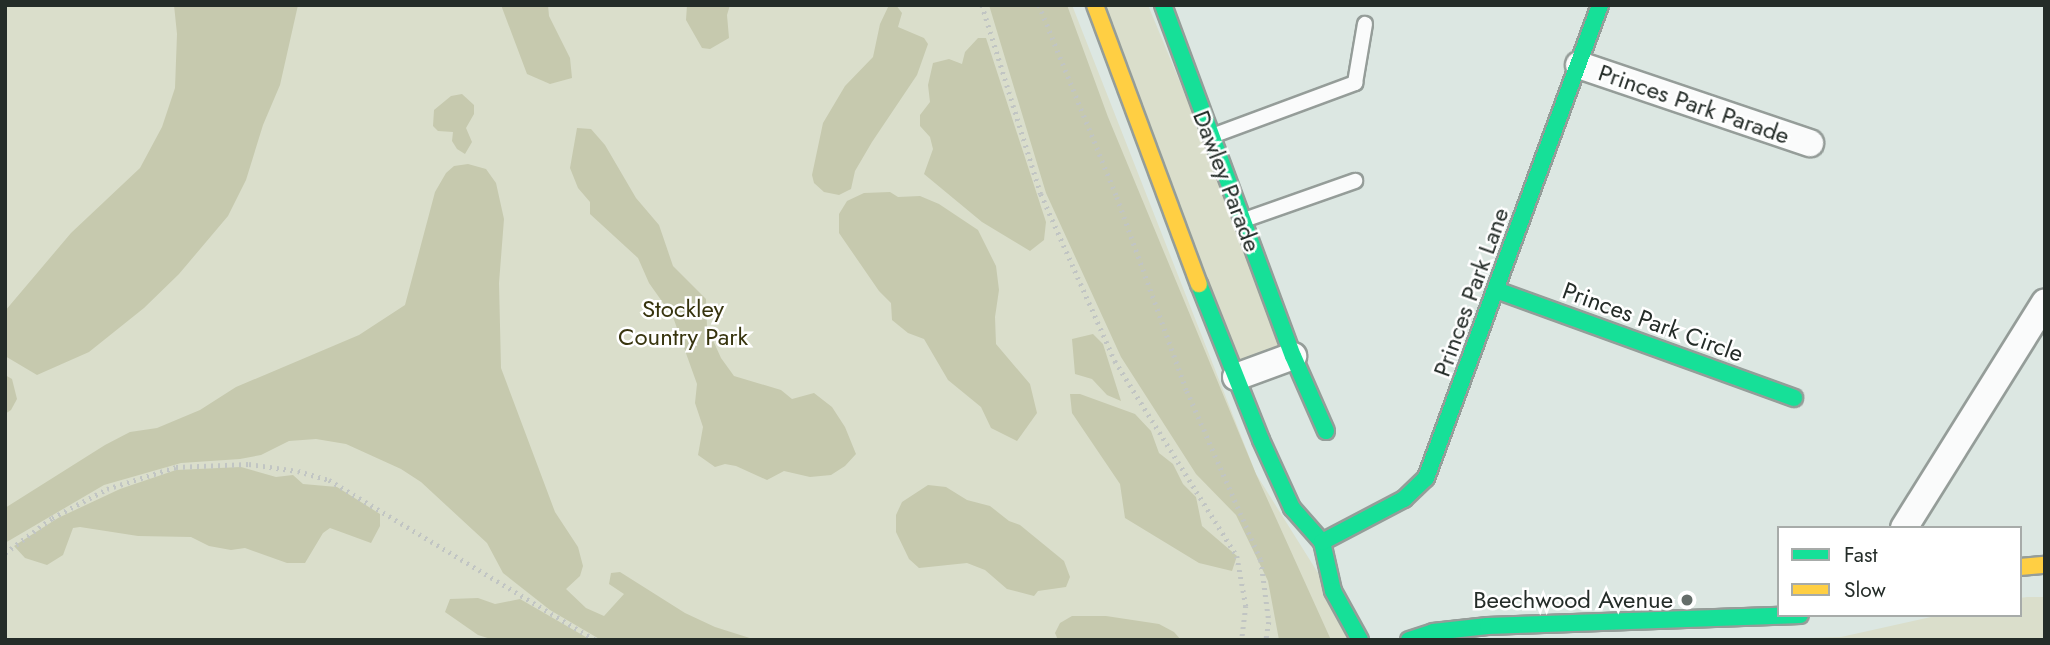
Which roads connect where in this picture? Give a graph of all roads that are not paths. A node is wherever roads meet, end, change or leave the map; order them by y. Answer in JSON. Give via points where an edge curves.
{"nodes":[{"id":1,"x":1095,"y":5,"type":"edge"},
{"id":2,"x":1163,"y":5,"type":"edge"},
{"id":3,"x":1600,"y":5,"type":"edge"},
{"id":4,"x":1365,"y":24,"type":"dead end"},
{"id":5,"x":1579,"y":65,"type":"junction"},
{"id":6,"x":1210,"y":137,"type":"junction"},
{"id":7,"x":1810,"y":143,"type":"dead end"},
{"id":8,"x":1355,"y":181,"type":"dead end"},
{"id":9,"x":1243,"y":221,"type":"junction"},
{"id":10,"x":1496,"y":290,"type":"junction"},
{"id":11,"x":2045,"y":302,"type":"edge"},
{"id":12,"x":1293,"y":356,"type":"junction"},
{"id":13,"x":1236,"y":377,"type":"junction"},
{"id":14,"x":1794,"y":398,"type":"dead end"},
{"id":15,"x":1326,"y":431,"type":"dead end"},
{"id":16,"x":1905,"y":526,"type":"edge"},
{"id":17,"x":1322,"y":542,"type":"junction"},
{"id":18,"x":2045,"y":565,"type":"edge"},
{"id":19,"x":2022,"y":567,"type":"edge"},
{"id":20,"x":1777,"y":616,"type":"edge"},
{"id":21,"x":1360,"y":640,"type":"edge"},
{"id":22,"x":1409,"y":640,"type":"edge"}],
"edges":[{"from":1,"to":13,"type":"street"},
{"from":2,"to":6,"type":"street","name":"Dawley Parade"},
{"from":3,"to":5,"type":"street","name":"Princes Park Lane"},
{"from":4,"to":6,"type":"lane","via":[[1355,83]]},
{"from":5,"to":7,"type":"street","name":"Princes Park Parade"},
{"from":5,"to":10,"type":"street","name":"Princes Park Lane"},
{"from":6,"to":9,"type":"street","name":"Dawley Parade"},
{"from":8,"to":9,"type":"lane"},
{"from":9,"to":12,"type":"street","name":"Dawley Parade"},
{"from":10,"to":14,"type":"street","name":"Princes Park Circle"},
{"from":10,"to":17,"type":"street","name":"Princes Park Lane","via":[[1421,486]]},
{"from":11,"to":16,"type":"street"},
{"from":12,"to":13,"type":"street"},
{"from":12,"to":15,"type":"street","name":"Dawley Parade"},
{"from":13,"to":17,"type":"street","via":[[1288,502]]},
{"from":17,"to":21,"type":"street","via":[[1333,592]]},
{"from":18,"to":19,"type":"street"},
{"from":20,"to":22,"type":"street","via":[[1488,626],[1433,632]]}]}
